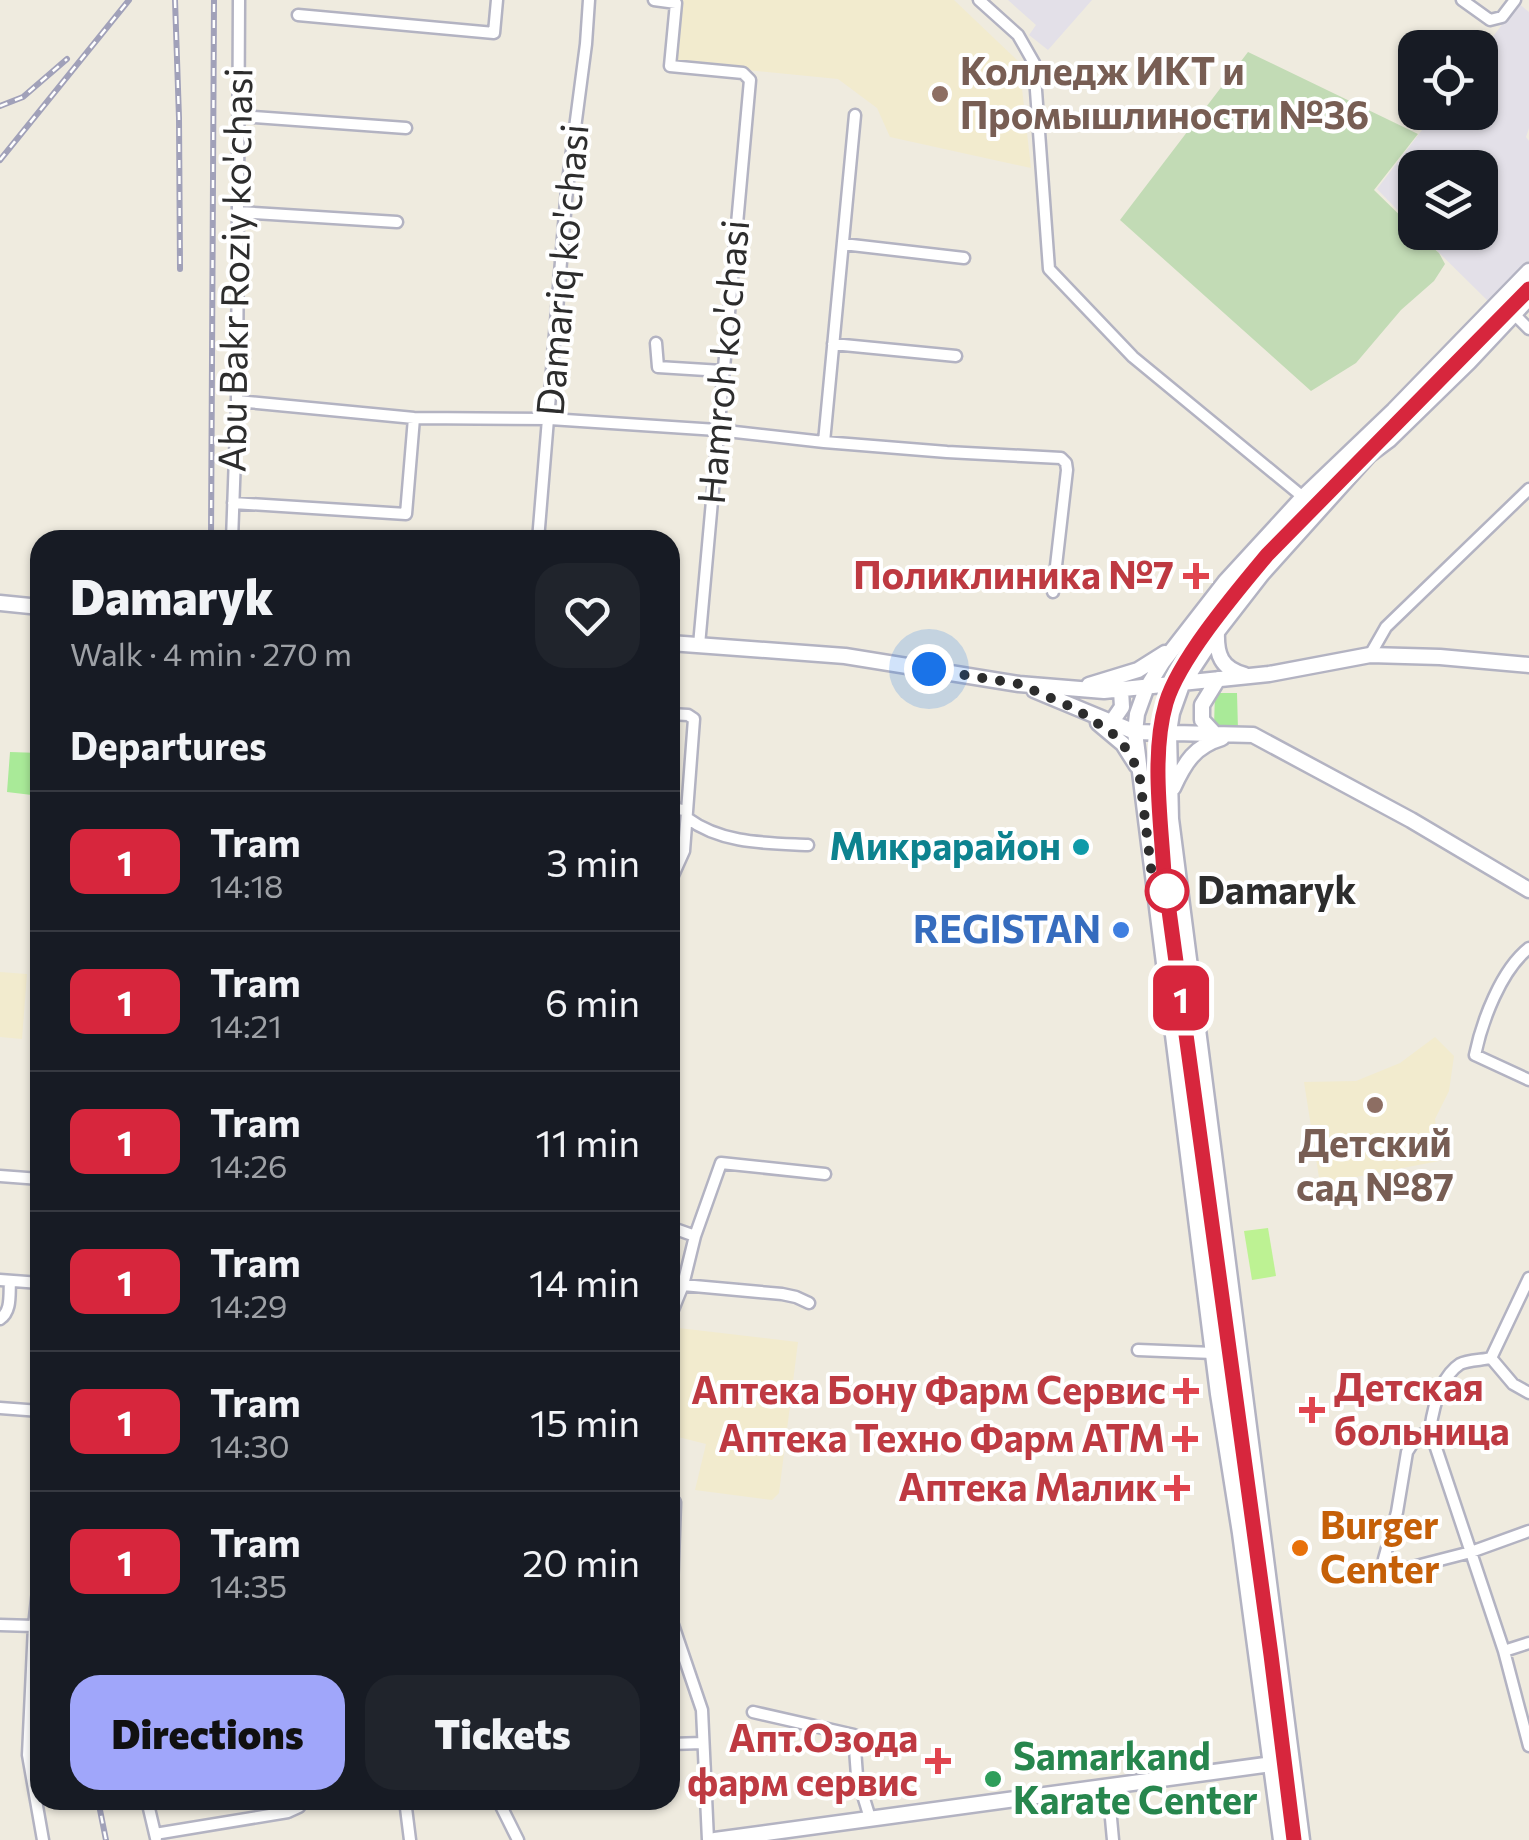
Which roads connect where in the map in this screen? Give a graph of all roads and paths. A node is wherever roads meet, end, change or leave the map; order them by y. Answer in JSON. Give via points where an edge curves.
{"nodes":[{"id":1,"x":239,"y":0,"type":"edge"},
{"id":2,"x":323,"y":0,"type":"edge"},
{"id":3,"x":497,"y":0,"type":"edge"},
{"id":4,"x":589,"y":0,"type":"edge"},
{"id":5,"x":654,"y":0,"type":"edge"},
{"id":6,"x":979,"y":0,"type":"edge"},
{"id":7,"x":1462,"y":0,"type":"edge"},
{"id":8,"x":1515,"y":0,"type":"edge"},
{"id":9,"x":298,"y":15,"type":"dead end"},
{"id":10,"x":322,"y":17,"type":"junction"},
{"id":11,"x":238,"y":116,"type":"junction"},
{"id":12,"x":855,"y":116,"type":"dead end"},
{"id":13,"x":406,"y":128,"type":"dead end"},
{"id":14,"x":238,"y":212,"type":"junction"},
{"id":15,"x":397,"y":222,"type":"dead end"},
{"id":16,"x":843,"y":244,"type":"junction"},
{"id":17,"x":964,"y":258,"type":"dead end"},
{"id":18,"x":1529,"y":271,"type":"edge"},
{"id":19,"x":1529,"y":298,"type":"edge"},
{"id":20,"x":1514,"y":314,"type":"junction"},
{"id":21,"x":1529,"y":329,"type":"edge"},
{"id":22,"x":656,"y":344,"type":"dead end"},
{"id":23,"x":834,"y":344,"type":"junction"},
{"id":24,"x":956,"y":356,"type":"dead end"},
{"id":25,"x":722,"y":371,"type":"junction"},
{"id":26,"x":237,"y":400,"type":"junction"},
{"id":27,"x":414,"y":418,"type":"junction"},
{"id":28,"x":550,"y":419,"type":"junction"},
{"id":29,"x":717,"y":430,"type":"junction"},
{"id":30,"x":824,"y":442,"type":"junction"},
{"id":31,"x":1529,"y":489,"type":"edge"},
{"id":32,"x":1303,"y":497,"type":"junction"},
{"id":33,"x":233,"y":504,"type":"junction"},
{"id":34,"x":232,"y":530,"type":"edge"},
{"id":35,"x":539,"y":530,"type":"edge"},
{"id":36,"x":1053,"y":592,"type":"dead end"},
{"id":37,"x":0,"y":603,"type":"edge"},
{"id":38,"x":30,"y":606,"type":"edge"},
{"id":39,"x":1217,"y":632,"type":"junction"},
{"id":40,"x":680,"y":644,"type":"edge"},
{"id":41,"x":698,"y":645,"type":"junction"},
{"id":42,"x":1174,"y":647,"type":"junction"},
{"id":43,"x":1370,"y":655,"type":"junction"},
{"id":44,"x":1529,"y":665,"type":"edge"},
{"id":45,"x":1251,"y":676,"type":"junction"},
{"id":46,"x":1218,"y":678,"type":"junction"},
{"id":47,"x":1019,"y":684,"type":"junction"},
{"id":48,"x":1182,"y":685,"type":"junction"},
{"id":49,"x":1069,"y":688,"type":"junction"},
{"id":50,"x":1146,"y":688,"type":"junction"},
{"id":51,"x":1122,"y":690,"type":"junction"},
{"id":52,"x":1076,"y":709,"type":"junction"},
{"id":53,"x":680,"y":715,"type":"edge"},
{"id":54,"x":1111,"y":723,"type":"junction"},
{"id":55,"x":1135,"y":732,"type":"junction"},
{"id":56,"x":1169,"y":732,"type":"junction"},
{"id":57,"x":1214,"y":734,"type":"junction"},
{"id":58,"x":1238,"y":734,"type":"junction"},
{"id":59,"x":1139,"y":771,"type":"junction"},
{"id":60,"x":1170,"y":793,"type":"junction"},
{"id":61,"x":680,"y":811,"type":"edge"},
{"id":62,"x":687,"y":814,"type":"junction"},
{"id":63,"x":808,"y":845,"type":"dead end"},
{"id":64,"x":680,"y":859,"type":"edge"},
{"id":65,"x":1529,"y":890,"type":"edge"},
{"id":66,"x":1529,"y":948,"type":"edge"},
{"id":67,"x":1523,"y":1078,"type":"edge"},
{"id":68,"x":826,"y":1174,"type":"dead end"},
{"id":69,"x":0,"y":1176,"type":"edge"},
{"id":70,"x":30,"y":1178,"type":"edge"},
{"id":71,"x":680,"y":1231,"type":"edge"},
{"id":72,"x":696,"y":1236,"type":"junction"},
{"id":73,"x":1529,"y":1278,"type":"edge"},
{"id":74,"x":5,"y":1280,"type":"edge"},
{"id":75,"x":30,"y":1282,"type":"edge"},
{"id":76,"x":683,"y":1285,"type":"junction"},
{"id":77,"x":680,"y":1292,"type":"edge"},
{"id":78,"x":809,"y":1304,"type":"dead end"},
{"id":79,"x":0,"y":1319,"type":"edge"},
{"id":80,"x":1138,"y":1350,"type":"dead end"},
{"id":81,"x":1213,"y":1354,"type":"junction"},
{"id":82,"x":1492,"y":1358,"type":"junction"},
{"id":83,"x":1529,"y":1393,"type":"edge"},
{"id":84,"x":0,"y":1408,"type":"edge"},
{"id":85,"x":30,"y":1410,"type":"edge"},
{"id":86,"x":1430,"y":1430,"type":"junction"},
{"id":87,"x":1529,"y":1531,"type":"edge"},
{"id":88,"x":1471,"y":1552,"type":"junction"},
{"id":89,"x":0,"y":1625,"type":"edge"},
{"id":90,"x":30,"y":1626,"type":"edge"},
{"id":91,"x":1529,"y":1642,"type":"edge"},
{"id":92,"x":680,"y":1645,"type":"edge"},
{"id":93,"x":1504,"y":1651,"type":"junction"},
{"id":94,"x":752,"y":1712,"type":"dead end"},
{"id":95,"x":30,"y":1713,"type":"edge"},
{"id":96,"x":703,"y":1743,"type":"junction"},
{"id":97,"x":680,"y":1744,"type":"edge"},
{"id":98,"x":1529,"y":1745,"type":"edge"},
{"id":99,"x":1292,"y":1762,"type":"junction"},
{"id":100,"x":1271,"y":1764,"type":"junction"},
{"id":101,"x":30,"y":1767,"type":"edge"},
{"id":102,"x":1108,"y":1786,"type":"junction"},
{"id":103,"x":38,"y":1810,"type":"edge"},
{"id":104,"x":149,"y":1810,"type":"edge"},
{"id":105,"x":294,"y":1810,"type":"edge"},
{"id":106,"x":406,"y":1810,"type":"edge"},
{"id":107,"x":503,"y":1810,"type":"edge"},
{"id":108,"x":870,"y":1818,"type":"junction"},
{"id":109,"x":156,"y":1837,"type":"edge"},
{"id":110,"x":43,"y":1840,"type":"edge"},
{"id":111,"x":410,"y":1840,"type":"edge"},
{"id":112,"x":518,"y":1840,"type":"edge"},
{"id":113,"x":712,"y":1840,"type":"edge"},
{"id":114,"x":1113,"y":1840,"type":"edge"},
{"id":115,"x":1281,"y":1840,"type":"edge"},
{"id":116,"x":1302,"y":1840,"type":"edge"}],
"edges":[{"from":1,"to":11,"type":"street","name":"Abu Bakr Roziy ko'chasi"},
{"from":2,"to":10,"type":"street"},
{"from":3,"to":10,"type":"street","via":[[494,33]]},
{"from":4,"to":28,"type":"street","name":"Damariq ko'chasi"},
{"from":5,"to":25,"type":"street","name":"Hamroh ko'chasi","via":[[676,3],[670,66],[743,73],[750,80]]},
{"from":6,"to":32,"type":"street","via":[[1018,35],[1034,64],[1048,269],[1133,357]]},
{"from":7,"to":8,"type":"street","via":[[1496,20]]},
{"from":9,"to":10,"type":"street"},
{"from":11,"to":13,"type":"street"},
{"from":11,"to":14,"type":"street","name":"Abu Bakr Roziy ko'chasi"},
{"from":12,"to":16,"type":"street"},
{"from":14,"to":15,"type":"street"},
{"from":14,"to":26,"type":"street","name":"Abu Bakr Roziy ko'chasi"},
{"from":16,"to":17,"type":"street"},
{"from":16,"to":23,"type":"street"},
{"from":18,"to":32,"type":"main road"},
{"from":19,"to":20,"type":"main road"},
{"from":20,"to":21,"type":"street"},
{"from":20,"to":39,"type":"main road","via":[[1358,468]]},
{"from":22,"to":25,"type":"street","via":[[658,367]]},
{"from":23,"to":24,"type":"street"},
{"from":23,"to":30,"type":"street"},
{"from":25,"to":29,"type":"street","name":"Hamroh ko'chasi"},
{"from":26,"to":27,"type":"street"},
{"from":26,"to":33,"type":"street","name":"Abu Bakr Roziy ko'chasi"},
{"from":27,"to":28,"type":"street"},
{"from":27,"to":33,"type":"street","via":[[406,514]]},
{"from":28,"to":29,"type":"street"},
{"from":28,"to":35,"type":"street","name":"Damariq ko'chasi"},
{"from":29,"to":30,"type":"street"},
{"from":29,"to":41,"type":"street","name":"Hamroh ko'chasi"},
{"from":30,"to":36,"type":"street","via":[[1061,458],[1068,470]]},
{"from":31,"to":43,"type":"street","via":[[1386,628]]},
{"from":32,"to":42,"type":"main road"},
{"from":33,"to":34,"type":"street","name":"Abu Bakr Roziy ko'chasi"},
{"from":37,"to":38,"type":"main road"},
{"from":39,"to":45,"type":"main road","via":[[1228,669]]},
{"from":39,"to":48,"type":"main road"},
{"from":40,"to":41,"type":"main road"},
{"from":41,"to":47,"type":"main road","via":[[846,656]]},
{"from":42,"to":49,"type":"main road","via":[[1138,670]]},
{"from":42,"to":50,"type":"main road"},
{"from":43,"to":44,"type":"main road"},
{"from":43,"to":45,"type":"main road"},
{"from":45,"to":46,"type":"main road"},
{"from":46,"to":48,"type":"main road"},
{"from":46,"to":57,"type":"main road","via":[[1202,705],[1202,720]]},
{"from":47,"to":49,"type":"main road"},
{"from":47,"to":52,"type":"main road"},
{"from":48,"to":50,"type":"main road"},
{"from":48,"to":56,"type":"main road"},
{"from":49,"to":51,"type":"main road"},
{"from":50,"to":51,"type":"main road"},
{"from":50,"to":55,"type":"main road"},
{"from":51,"to":54,"type":"main road","via":[[1122,707]]},
{"from":52,"to":54,"type":"main road"},
{"from":52,"to":59,"type":"main road","via":[[1112,733]]},
{"from":53,"to":62,"type":"street","via":[[694,719]]},
{"from":54,"to":55,"type":"main road"},
{"from":55,"to":56,"type":"main road"},
{"from":55,"to":59,"type":"main road"},
{"from":56,"to":57,"type":"main road"},
{"from":56,"to":60,"type":"main road"},
{"from":57,"to":58,"type":"main road"},
{"from":58,"to":60,"type":"main road","via":[[1202,745]]},
{"from":58,"to":65,"type":"main road","via":[[1253,735]]},
{"from":59,"to":81,"type":"main road"},
{"from":60,"to":99,"type":"main road"},
{"from":61,"to":62,"type":"street"},
{"from":62,"to":63,"type":"street","via":[[717,835]]},
{"from":62,"to":64,"type":"street"},
{"from":66,"to":67,"type":"street","via":[[1503,981],[1475,1056]]},
{"from":68,"to":72,"type":"street","via":[[721,1162]]},
{"from":69,"to":70,"type":"street"},
{"from":71,"to":72,"type":"street"},
{"from":72,"to":76,"type":"street"},
{"from":73,"to":82,"type":"street"},
{"from":74,"to":75,"type":"street"},
{"from":74,"to":79,"type":"street","via":[[8,1307]]},
{"from":76,"to":77,"type":"street"},
{"from":76,"to":78,"type":"street","via":[[782,1294]]},
{"from":80,"to":81,"type":"street"},
{"from":81,"to":100,"type":"main road"},
{"from":82,"to":83,"type":"street"},
{"from":82,"to":86,"type":"street","via":[[1460,1364],[1451,1374],[1432,1410]]},
{"from":84,"to":85,"type":"street"},
{"from":86,"to":88,"type":"street"},
{"from":86,"to":88,"type":"street","via":[[1407,1452],[1387,1570]]},
{"from":87,"to":88,"type":"street"},
{"from":88,"to":93,"type":"street"},
{"from":89,"to":90,"type":"street"},
{"from":91,"to":93,"type":"street"},
{"from":92,"to":96,"type":"street","via":[[702,1710]]},
{"from":93,"to":98,"type":"street"},
{"from":94,"to":108,"type":"street","via":[[854,1735]]},
{"from":95,"to":101,"type":"street"},
{"from":96,"to":97,"type":"street"},
{"from":96,"to":113,"type":"street"},
{"from":99,"to":100,"type":"main road"},
{"from":99,"to":116,"type":"main road"},
{"from":100,"to":102,"type":"main road"},
{"from":100,"to":115,"type":"main road"},
{"from":102,"to":108,"type":"main road"},
{"from":102,"to":114,"type":"street"},
{"from":103,"to":110,"type":"street"},
{"from":104,"to":109,"type":"street"},
{"from":105,"to":109,"type":"street"},
{"from":106,"to":111,"type":"street"},
{"from":107,"to":112,"type":"street"},
{"from":108,"to":113,"type":"main road"}]}
